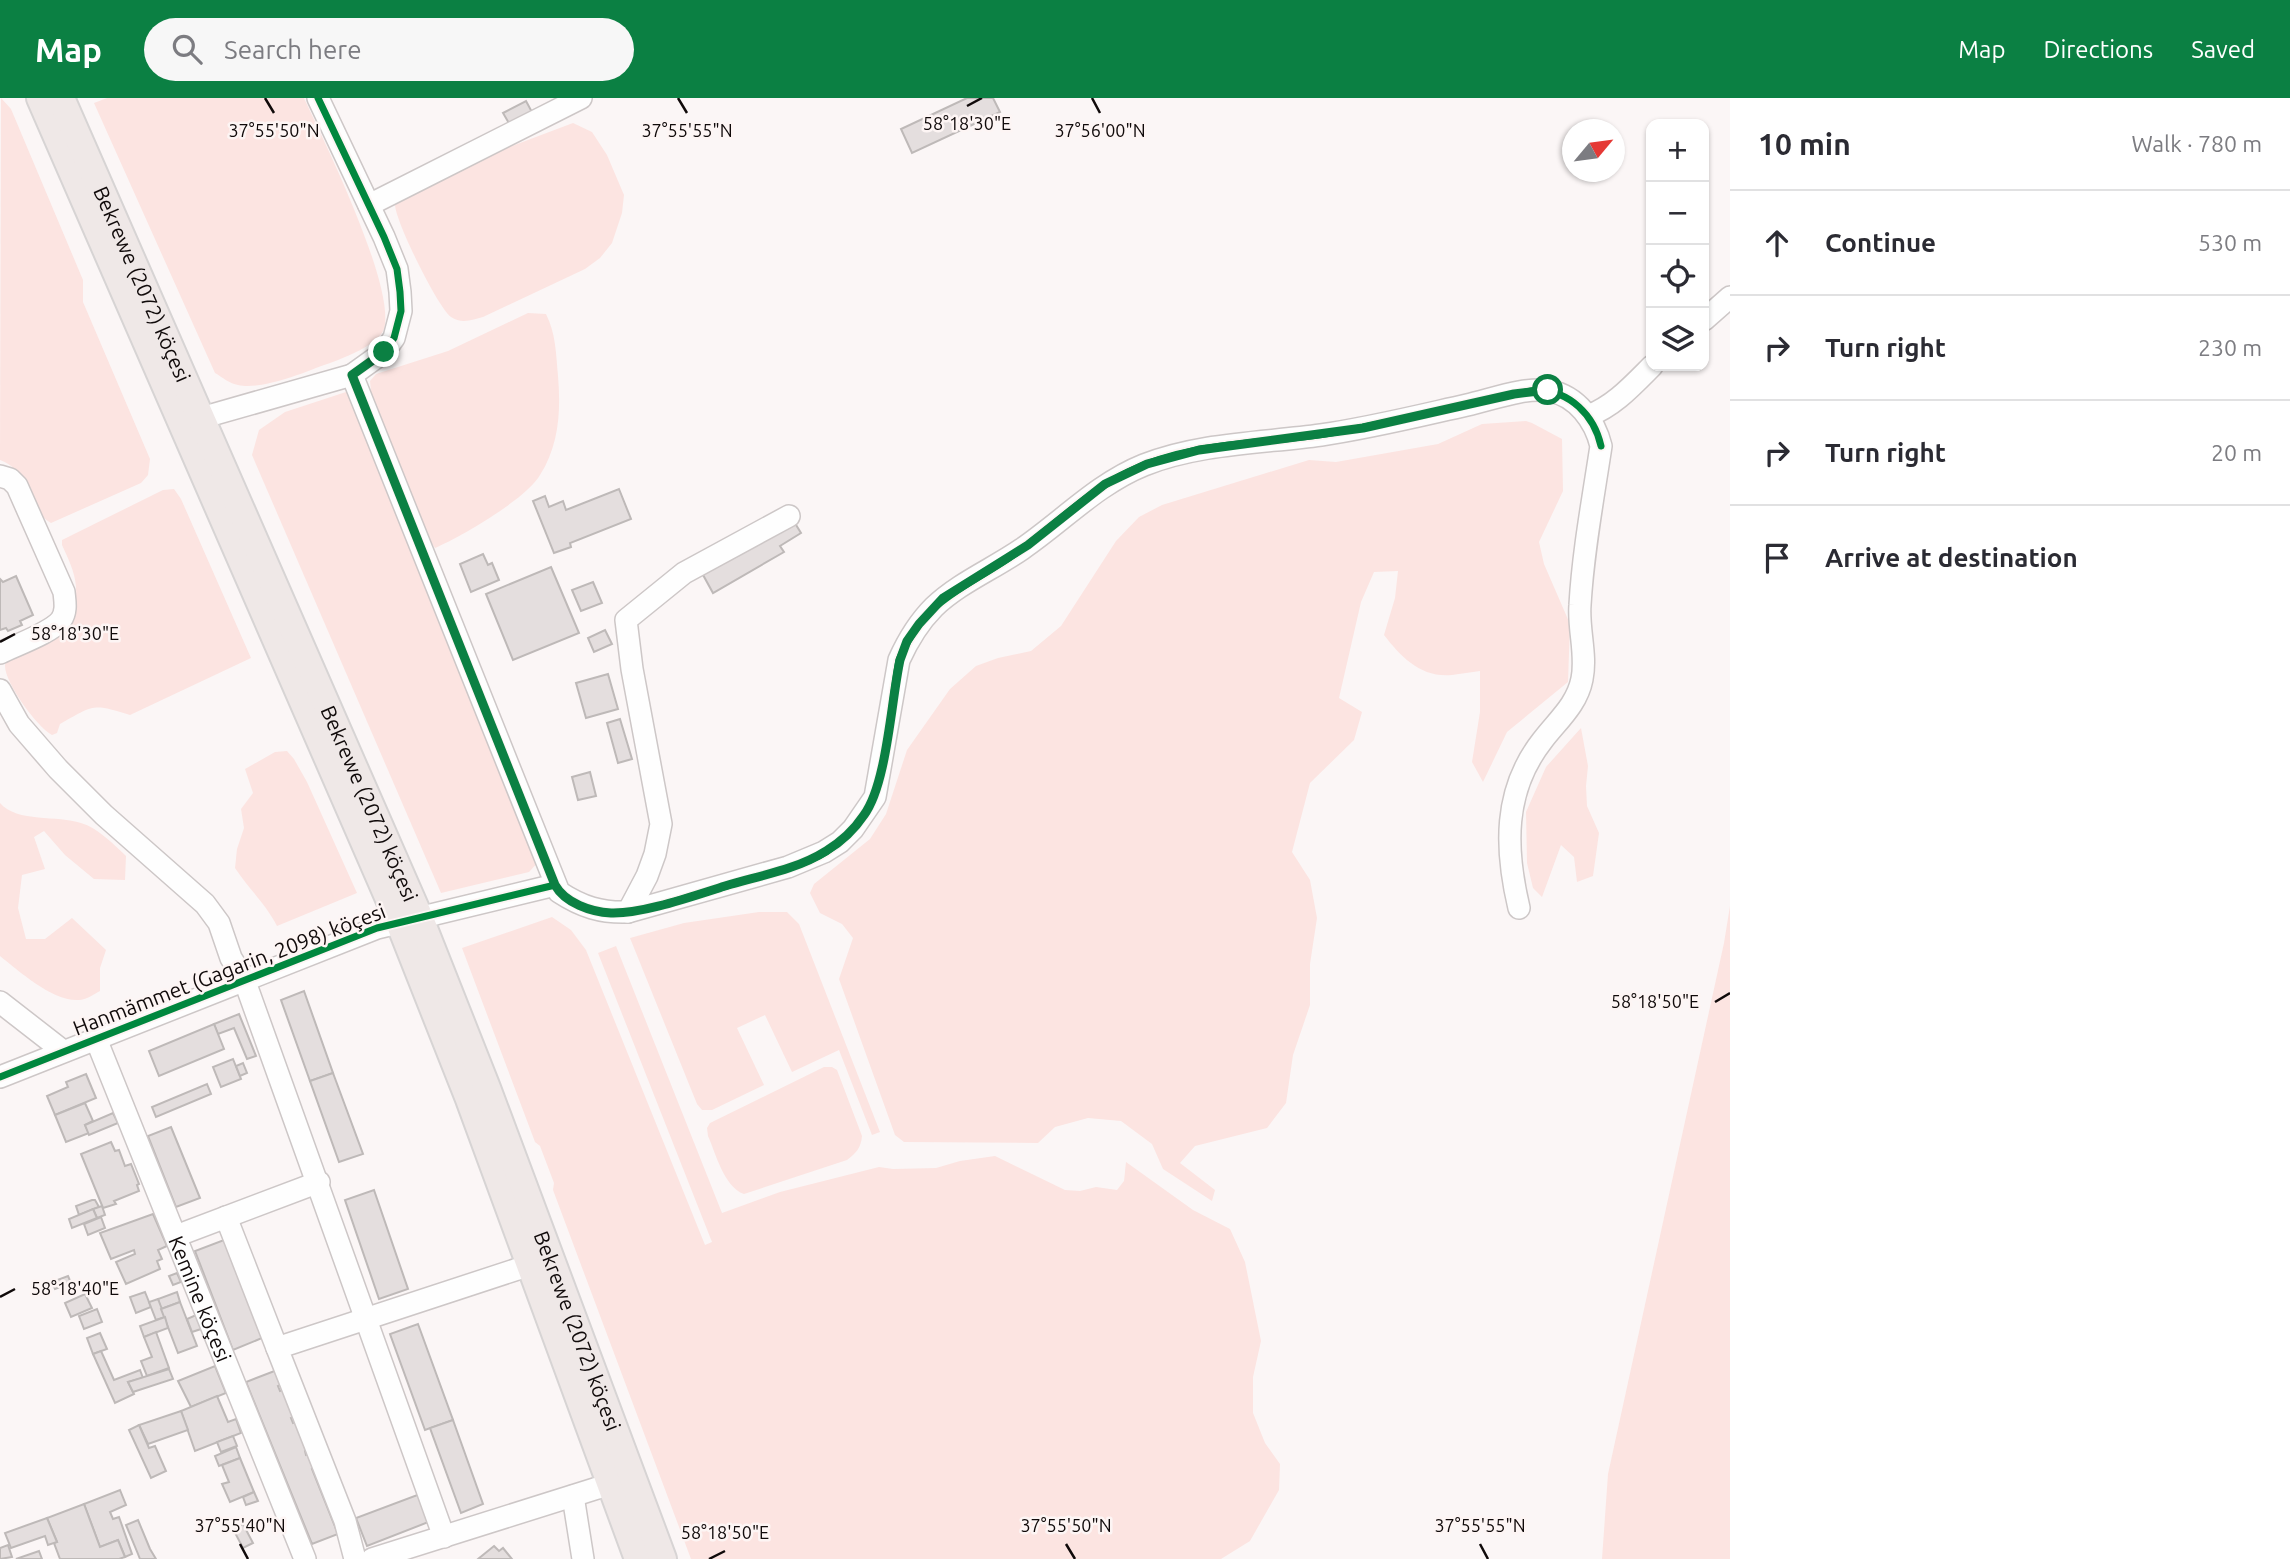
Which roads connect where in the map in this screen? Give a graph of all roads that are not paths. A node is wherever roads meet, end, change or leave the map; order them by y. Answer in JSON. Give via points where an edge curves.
{"nodes":[{"id":1,"x":40,"y":98,"type":"edge"},
{"id":2,"x":61,"y":98,"type":"edge"},
{"id":3,"x":318,"y":98,"type":"edge"},
{"id":4,"x":581,"y":98,"type":"edge"},
{"id":5,"x":369,"y":205,"type":"junction"},
{"id":6,"x":1730,"y":297,"type":"edge"},
{"id":7,"x":1709,"y":316,"type":"edge"},
{"id":8,"x":1647,"y":371,"type":"edge"},
{"id":9,"x":352,"y":375,"type":"junction"},
{"id":10,"x":1588,"y":416,"type":"junction"},
{"id":11,"x":201,"y":418,"type":"junction"},
{"id":12,"x":0,"y":476,"type":"edge"},
{"id":13,"x":789,"y":516,"type":"dead end"},
{"id":14,"x":0,"y":653,"type":"edge"},
{"id":15,"x":0,"y":690,"type":"edge"},
{"id":16,"x":555,"y":885,"type":"junction"},
{"id":17,"x":1518,"y":908,"type":"dead end"},
{"id":18,"x":628,"y":912,"type":"junction"},
{"id":19,"x":409,"y":919,"type":"junction"},
{"id":20,"x":244,"y":979,"type":"junction"},
{"id":21,"x":0,"y":1002,"type":"edge"},
{"id":22,"x":96,"y":1039,"type":"junction"},
{"id":23,"x":64,"y":1051,"type":"junction"},
{"id":24,"x":0,"y":1077,"type":"edge"},
{"id":25,"x":318,"y":1182,"type":"junction"},
{"id":26,"x":226,"y":1217,"type":"junction"},
{"id":27,"x":176,"y":1236,"type":"junction"},
{"id":28,"x":530,"y":1265,"type":"junction"},
{"id":29,"x":366,"y":1320,"type":"junction"},
{"id":30,"x":277,"y":1348,"type":"junction"},
{"id":31,"x":622,"y":1480,"type":"junction"},
{"id":32,"x":573,"y":1496,"type":"junction"},
{"id":33,"x":444,"y":1537,"type":"junction"},
{"id":34,"x":305,"y":1559,"type":"edge"},
{"id":35,"x":355,"y":1559,"type":"edge"},
{"id":36,"x":372,"y":1559,"type":"edge"},
{"id":37,"x":583,"y":1559,"type":"edge"},
{"id":38,"x":638,"y":1559,"type":"edge"},
{"id":39,"x":663,"y":1559,"type":"edge"}],
"edges":[{"from":1,"to":19,"type":"main road","name":"Bekrewe (2072) köçesi"},
{"from":2,"to":11,"type":"main road","name":"Bekrewe (2072) köçesi"},
{"from":3,"to":5,"type":"street"},
{"from":4,"to":5,"type":"street"},
{"from":5,"to":9,"type":"street","via":[[397,269],[401,311],[394,338],[384,352]]},
{"from":6,"to":7,"type":"street"},
{"from":8,"to":10,"type":"street","via":[[1622,396]]},
{"from":9,"to":11,"type":"street"},
{"from":9,"to":16,"type":"street"},
{"from":10,"to":17,"type":"street","via":[[1601,446],[1579,609],[1582,678],[1576,698],[1524,765],[1513,804],[1508,843]]},
{"from":10,"to":18,"type":"street","via":[[1559,393],[1537,390],[1363,428],[1171,456],[1105,484],[1007,559],[943,598],[919,624],[900,660],[875,797],[840,842],[788,867]]},
{"from":11,"to":19,"type":"main road","name":"Bekrewe (2072) köçesi"},
{"from":12,"to":14,"type":"street","via":[[17,486],[64,592],[66,607],[53,627]]},
{"from":13,"to":18,"type":"street","via":[[684,573],[626,620],[661,824],[656,854]]},
{"from":15,"to":20,"type":"street","via":[[19,724],[58,769],[205,904],[219,923]]},
{"from":16,"to":18,"type":"street","via":[[559,892],[593,910]]},
{"from":16,"to":19,"type":"street","name":"Hanmämmet (Gagarin, 2098) köçesi"},
{"from":19,"to":20,"type":"street","name":"Hanmämmet (Gagarin, 2098) köçesi"},
{"from":19,"to":28,"type":"main road","name":"Bekrewe (2072) köçesi","via":[[468,1099]]},
{"from":19,"to":31,"type":"main road","name":"Bekrewe (2072) köçesi","via":[[487,1088]]},
{"from":20,"to":22,"type":"street","name":"Hanmämmet (Gagarin, 2098) köçesi"},
{"from":20,"to":25,"type":"street"},
{"from":21,"to":23,"type":"street"},
{"from":22,"to":23,"type":"street","name":"Hanmämmet (Gagarin, 2098) köçesi"},
{"from":22,"to":27,"type":"street","name":"Kemine köçesi"},
{"from":23,"to":24,"type":"street","name":"Hanmämmet (Gagarin, 2098) köçesi"},
{"from":25,"to":26,"type":"street"},
{"from":25,"to":29,"type":"street"},
{"from":26,"to":27,"type":"street"},
{"from":26,"to":30,"type":"street"},
{"from":27,"to":34,"type":"street","name":"Kemine köçesi"},
{"from":28,"to":29,"type":"street"},
{"from":28,"to":31,"type":"main road","name":"Bekrewe (2072) köçesi"},
{"from":29,"to":30,"type":"street"},
{"from":29,"to":33,"type":"street"},
{"from":30,"to":35,"type":"street","via":[[345,1521]]},
{"from":31,"to":32,"type":"street"},
{"from":31,"to":38,"type":"main road","name":"Bekrewe (2072) köçesi"},
{"from":31,"to":39,"type":"main road","name":"Bekrewe (2072) köçesi"},
{"from":32,"to":33,"type":"street"},
{"from":32,"to":37,"type":"street"},
{"from":33,"to":36,"type":"street"}]}
